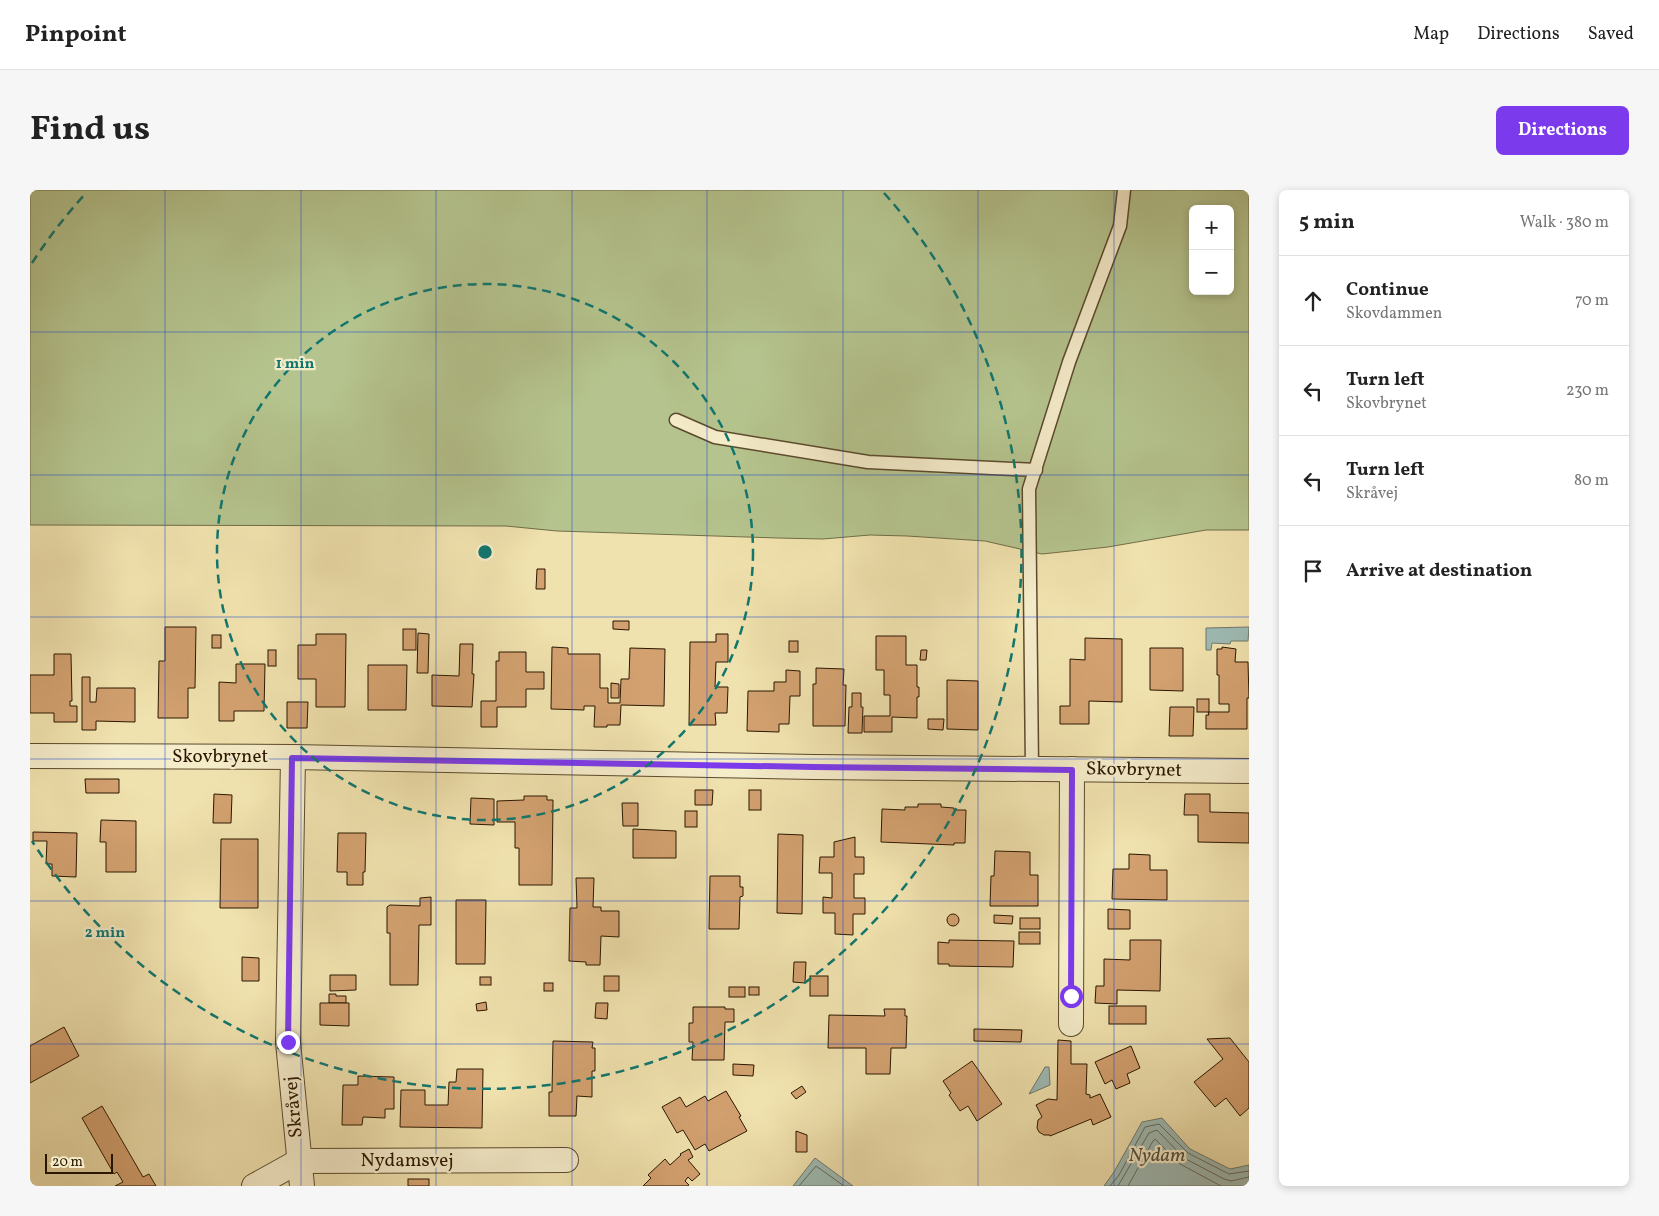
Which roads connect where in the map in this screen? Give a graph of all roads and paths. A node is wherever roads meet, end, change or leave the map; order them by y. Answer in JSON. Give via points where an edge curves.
{"nodes":[{"id":1,"x":1124,"y":190,"type":"edge"},
{"id":2,"x":676,"y":420,"type":"dead end"},
{"id":3,"x":1036,"y":470,"type":"junction"},
{"id":4,"x":30,"y":756,"type":"edge"},
{"id":5,"x":292,"y":758,"type":"junction"},
{"id":6,"x":1032,"y":769,"type":"junction"},
{"id":7,"x":1072,"y":770,"type":"junction"},
{"id":8,"x":1249,"y":771,"type":"edge"},
{"id":9,"x":1070,"y":1024,"type":"dead end"},
{"id":10,"x":566,"y":1160,"type":"dead end"},
{"id":11,"x":299,"y":1161,"type":"junction"},
{"id":12,"x":254,"y":1186,"type":"edge"},
{"id":13,"x":302,"y":1186,"type":"edge"}],
"edges":[{"from":1,"to":3,"type":"lane","via":[[1120,226],[1069,362]]},
{"from":2,"to":3,"type":"lane","via":[[715,437],[868,462]]},
{"from":3,"to":6,"type":"lane","via":[[1030,489]]},
{"from":4,"to":5,"type":"street","name":"Skovbrynet"},
{"from":5,"to":6,"type":"street","name":"Skovbrynet"},
{"from":5,"to":11,"type":"street","name":"Skråvej","via":[[288,1042]]},
{"from":6,"to":7,"type":"street","name":"Skovbrynet"},
{"from":7,"to":8,"type":"street","name":"Skovbrynet"},
{"from":7,"to":9,"type":"street"},
{"from":10,"to":11,"type":"street","name":"Nydamsvej"},
{"from":11,"to":12,"type":"street","name":"Nydamsvej"},
{"from":11,"to":13,"type":"street","name":"Skråvej"}]}
